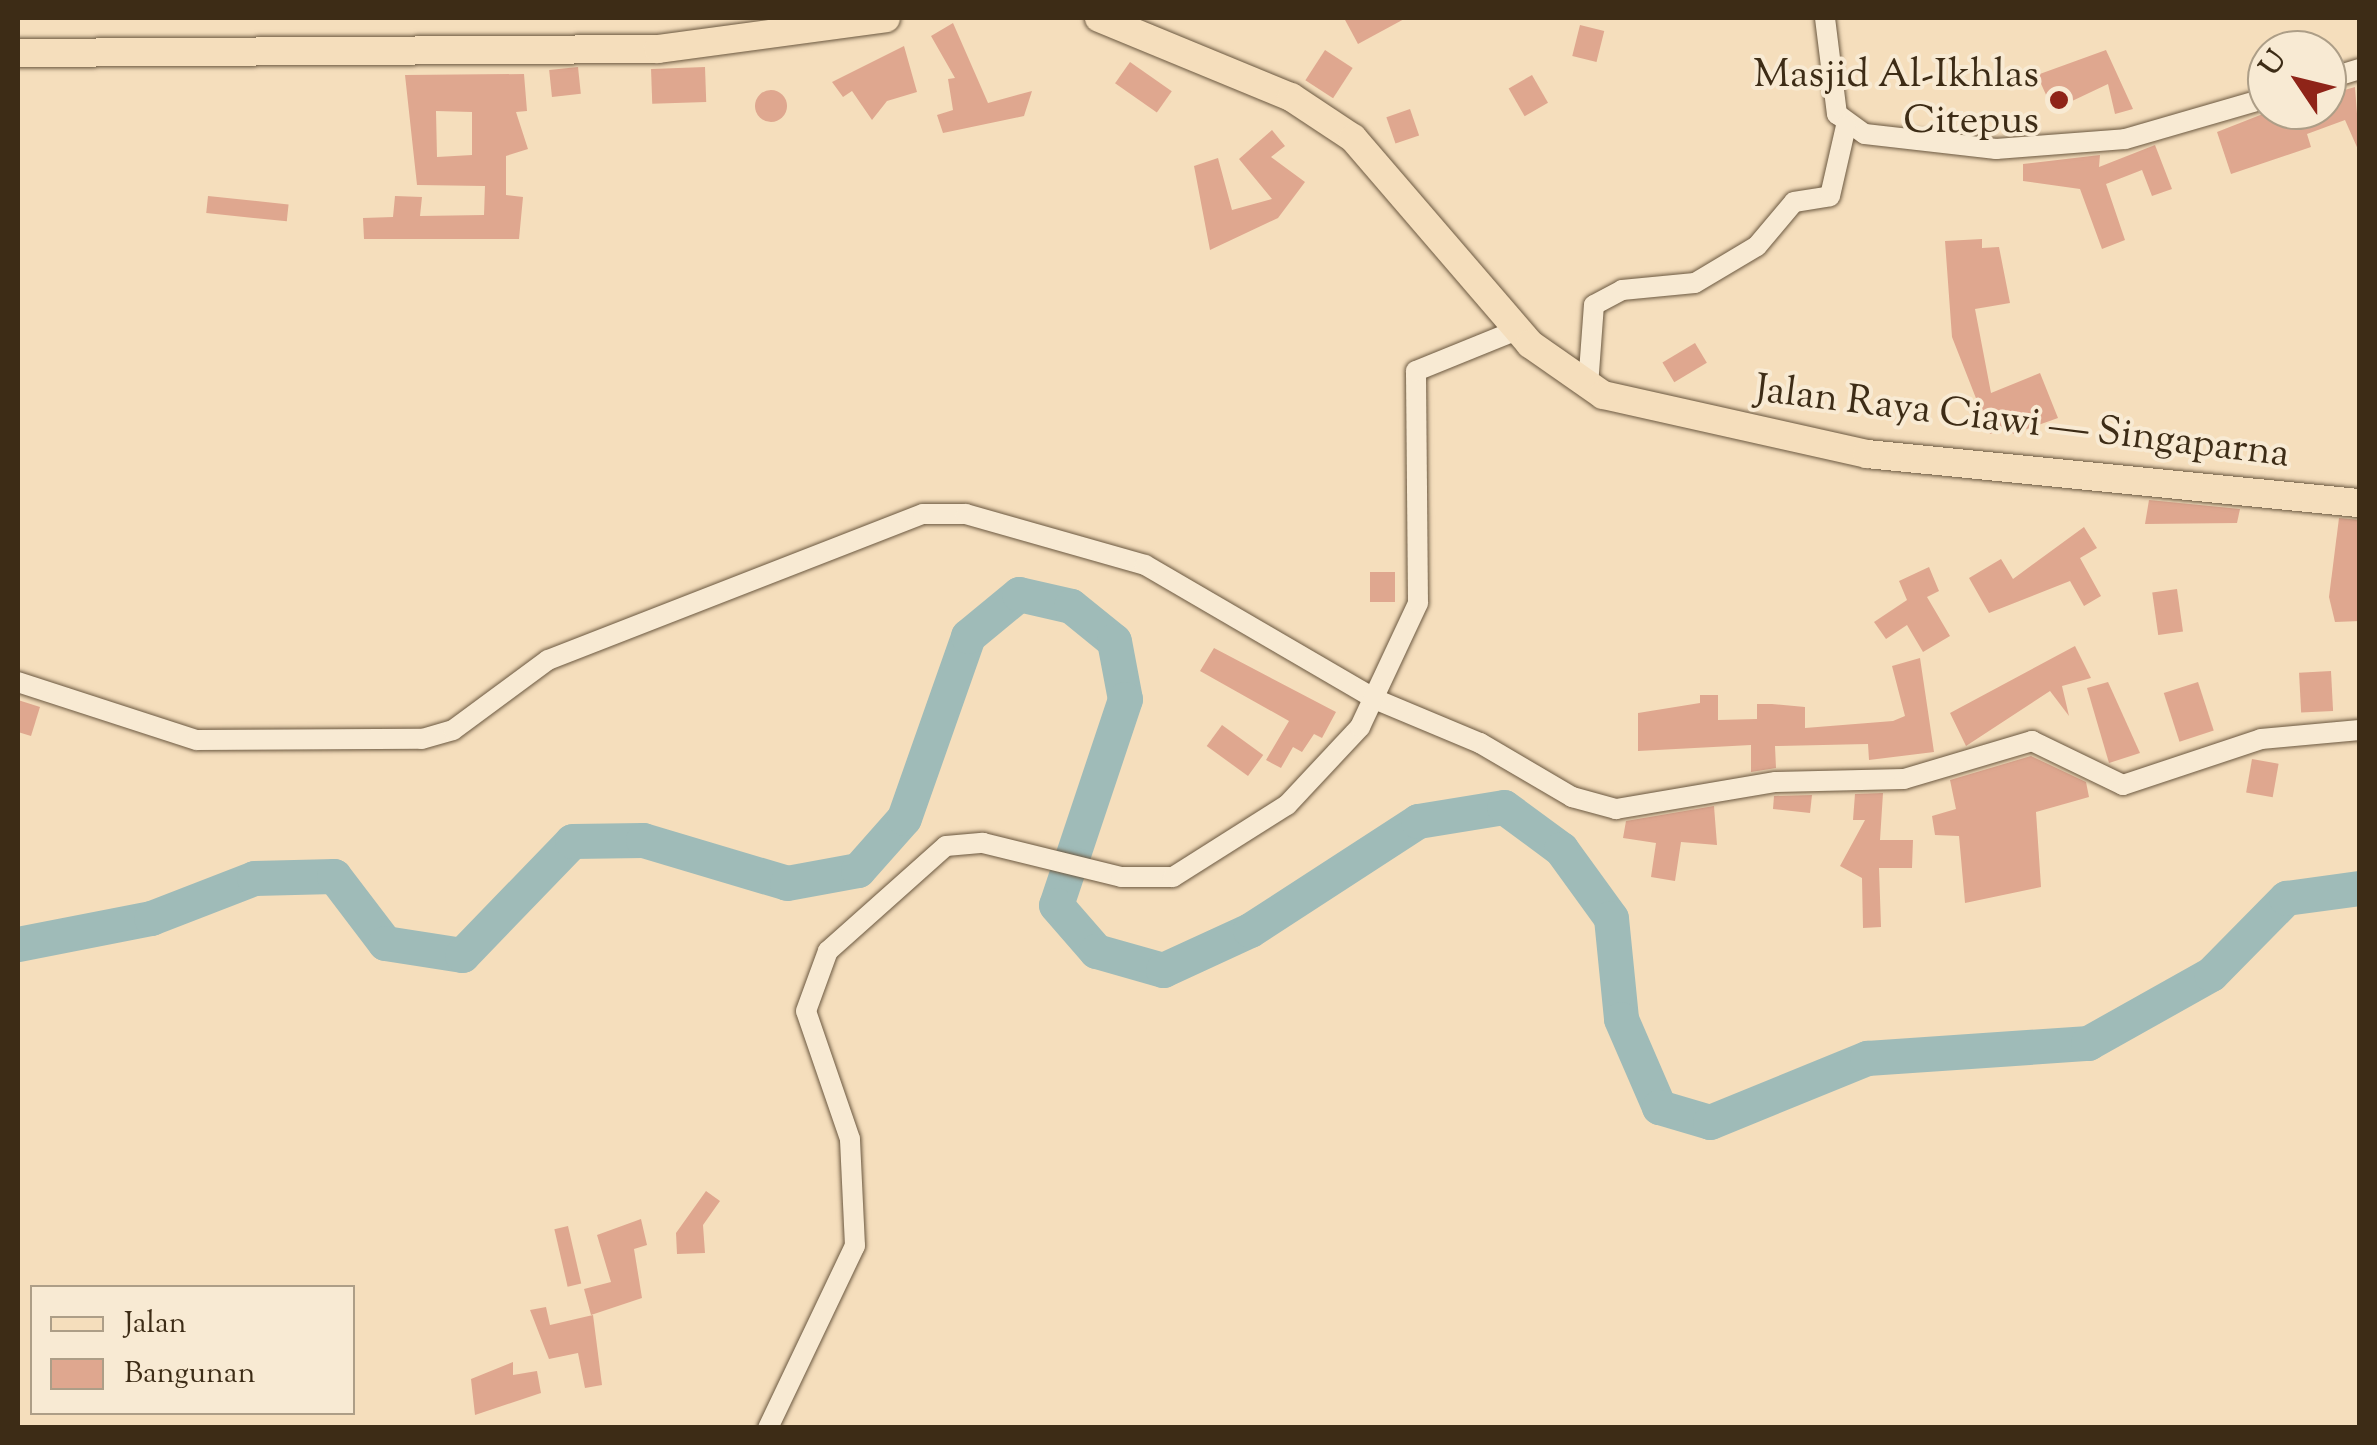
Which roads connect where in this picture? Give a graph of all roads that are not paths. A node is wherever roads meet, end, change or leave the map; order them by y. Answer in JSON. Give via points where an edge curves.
{"nodes":[{"id":1,"x":886,"y":18,"type":"edge"},
{"id":2,"x":1099,"y":18,"type":"edge"},
{"id":3,"x":1825,"y":18,"type":"edge"},
{"id":4,"x":18,"y":54,"type":"edge"},
{"id":5,"x":2247,"y":104,"type":"edge"},
{"id":6,"x":1846,"y":126,"type":"junction"},
{"id":7,"x":1517,"y":330,"type":"junction"},
{"id":8,"x":1588,"y":386,"type":"junction"},
{"id":9,"x":2360,"y":503,"type":"edge"},
{"id":10,"x":18,"y":682,"type":"edge"},
{"id":11,"x":1377,"y":700,"type":"junction"},
{"id":12,"x":2360,"y":730,"type":"edge"},
{"id":13,"x":768,"y":1428,"type":"edge"}],
"edges":[{"from":1,"to":4,"type":"main road","via":[[658,49]]},
{"from":2,"to":7,"type":"main road","name":"Jalan Raya Ciawi — Singaparna","via":[[1291,97],[1353,138]]},
{"from":3,"to":6,"type":"street"},
{"from":5,"to":6,"type":"street","via":[[2125,139],[2058,145],[1996,148]]},
{"from":6,"to":8,"type":"street","via":[[1830,196],[1794,202],[1757,246],[1695,282],[1622,290],[1594,306]]},
{"from":7,"to":8,"type":"main road","name":"Jalan Raya Ciawi — Singaparna"},
{"from":7,"to":11,"type":"street","via":[[1428,362],[1413,378],[1418,602]]},
{"from":8,"to":9,"type":"main road","name":"Jalan Raya Ciawi — Singaparna","via":[[1667,416],[1867,454]]},
{"from":10,"to":11,"type":"street","via":[[197,740],[422,739],[453,730],[548,660],[924,514],[966,514],[1145,565]]},
{"from":11,"to":12,"type":"street","via":[[1480,743],[1572,798],[1616,809],[1776,782],[1904,778],[2032,740],[2123,785],[2261,738]]},
{"from":11,"to":13,"type":"street","via":[[1326,767],[1207,863],[1144,881],[968,843],[932,852],[828,951],[812,981],[809,1038],[850,1139],[855,1246]]}]}
